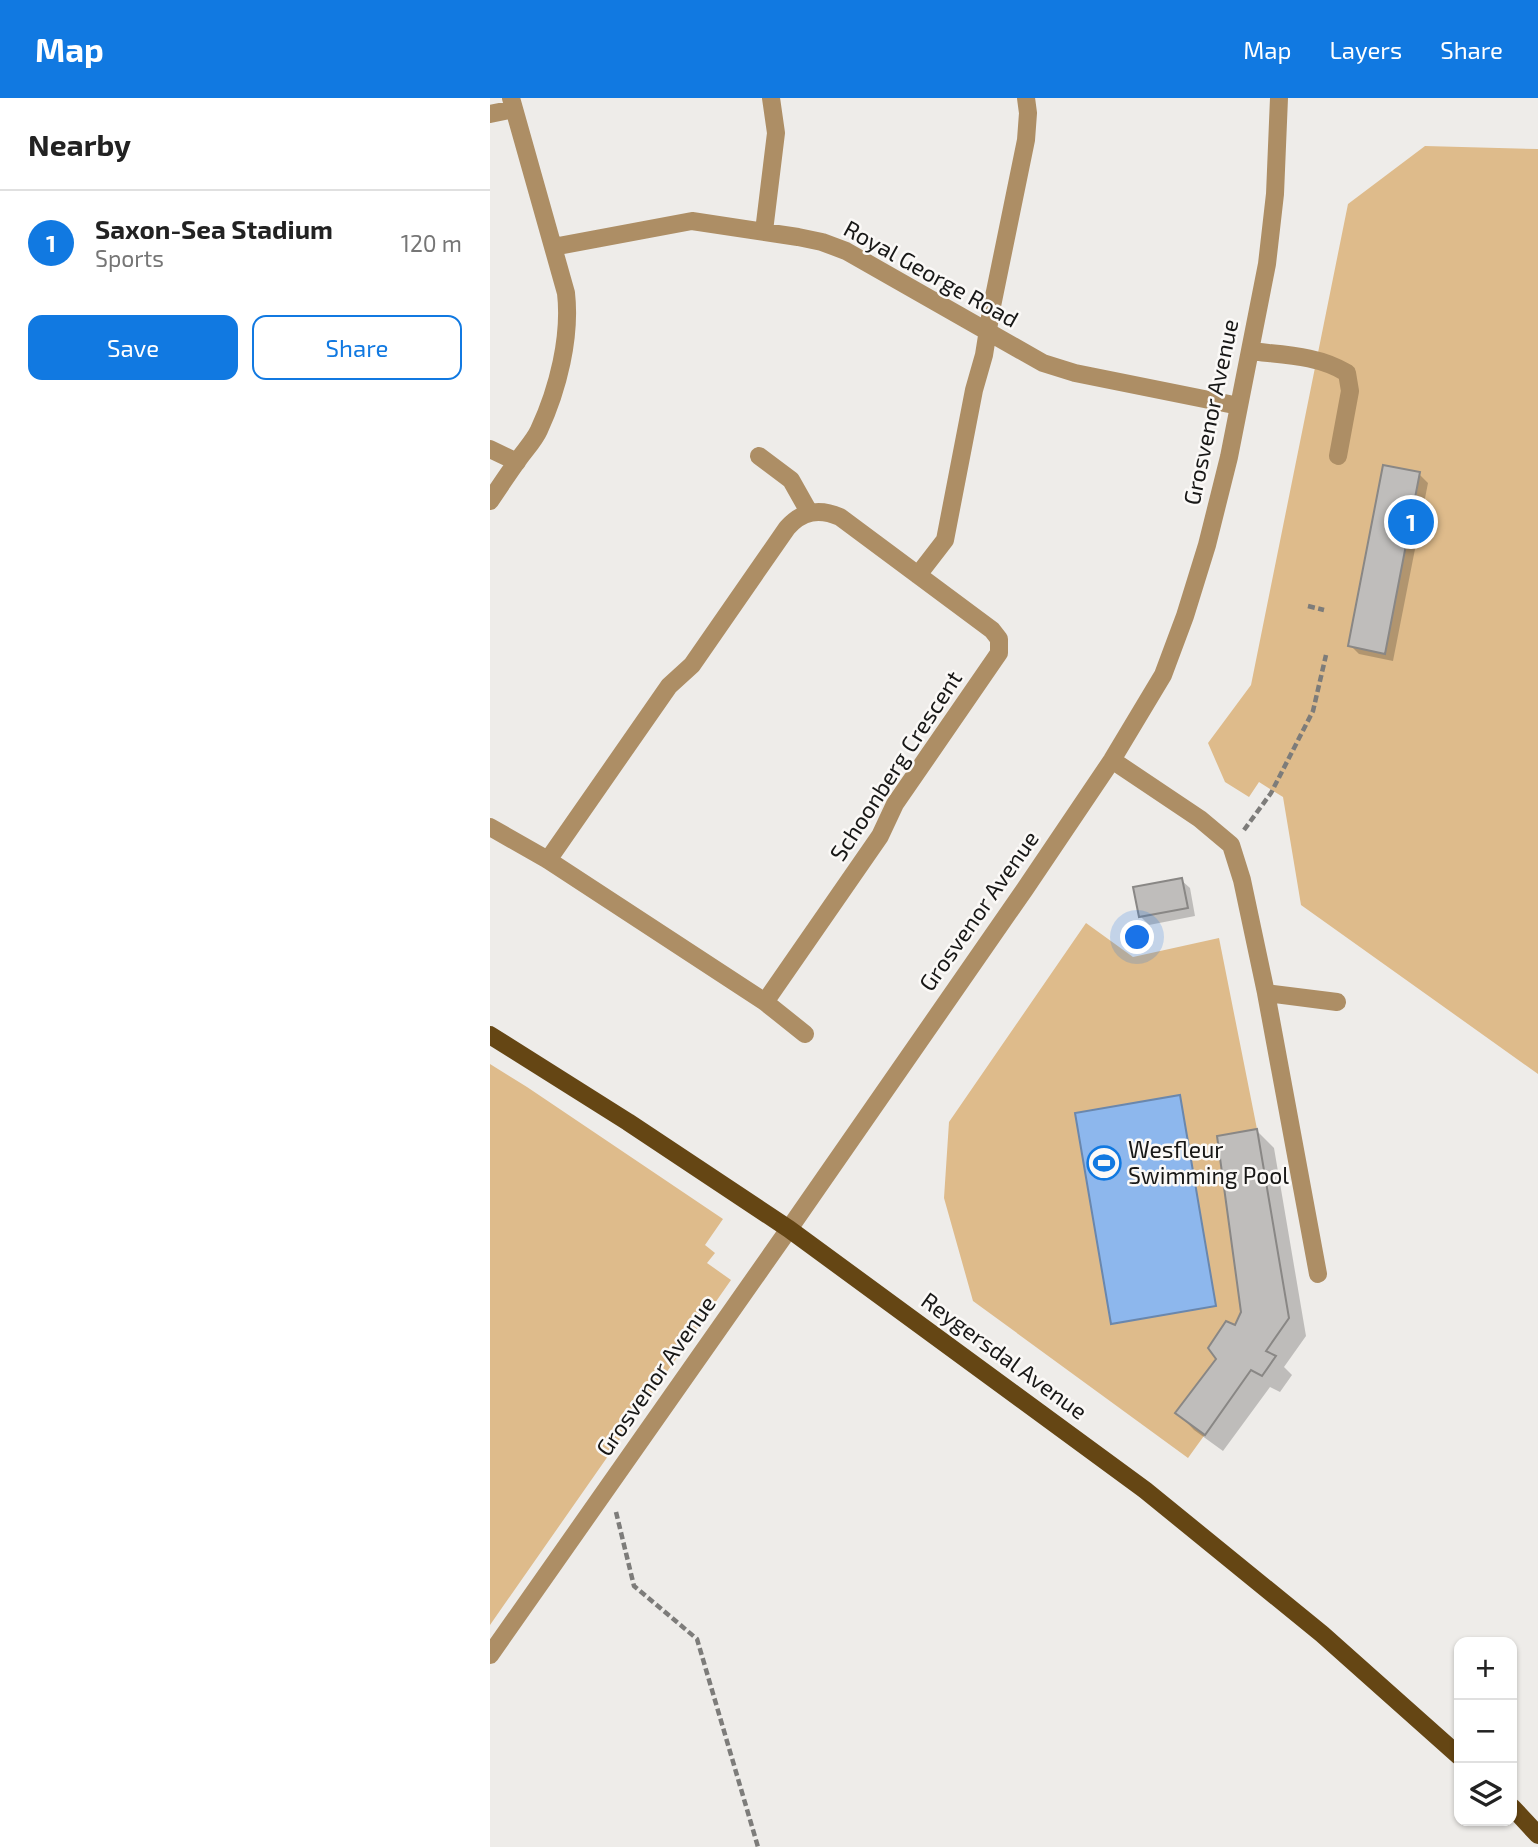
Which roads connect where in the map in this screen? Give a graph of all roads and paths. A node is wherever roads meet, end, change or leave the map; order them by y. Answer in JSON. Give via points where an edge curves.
{"nodes":[{"id":1,"x":771,"y":98,"type":"edge"},
{"id":2,"x":1026,"y":98,"type":"edge"},
{"id":3,"x":1279,"y":98,"type":"edge"},
{"id":4,"x":513,"y":103,"type":"edge"},
{"id":5,"x":490,"y":114,"type":"edge"},
{"id":6,"x":764,"y":231,"type":"junction"},
{"id":7,"x":553,"y":247,"type":"junction"},
{"id":8,"x":988,"y":332,"type":"junction"},
{"id":9,"x":1250,"y":351,"type":"junction"},
{"id":10,"x":1239,"y":406,"type":"junction"},
{"id":11,"x":490,"y":449,"type":"edge"},
{"id":12,"x":759,"y":456,"type":"dead end"},
{"id":13,"x":1338,"y":456,"type":"dead end"},
{"id":14,"x":517,"y":462,"type":"junction"},
{"id":15,"x":490,"y":501,"type":"edge"},
{"id":16,"x":809,"y":512,"type":"junction"},
{"id":17,"x":918,"y":575,"type":"junction"},
{"id":18,"x":1308,"y":606,"type":"dead end"},
{"id":19,"x":1324,"y":610,"type":"dead end"},
{"id":20,"x":1326,"y":655,"type":"dead end"},
{"id":21,"x":1112,"y":760,"type":"junction"},
{"id":22,"x":490,"y":827,"type":"edge"},
{"id":23,"x":1231,"y":845,"type":"junction"},
{"id":24,"x":548,"y":860,"type":"junction"},
{"id":25,"x":1266,"y":993,"type":"junction"},
{"id":26,"x":765,"y":1002,"type":"junction"},
{"id":27,"x":1337,"y":1002,"type":"dead end"},
{"id":28,"x":805,"y":1034,"type":"dead end"},
{"id":29,"x":490,"y":1035,"type":"edge"},
{"id":30,"x":789,"y":1229,"type":"junction"},
{"id":31,"x":1318,"y":1274,"type":"dead end"},
{"id":32,"x":610,"y":1484,"type":"junction"},
{"id":33,"x":490,"y":1655,"type":"edge"},
{"id":34,"x":1454,"y":1752,"type":"edge"},
{"id":35,"x":1517,"y":1811,"type":"edge"},
{"id":36,"x":1538,"y":1832,"type":"edge"},
{"id":37,"x":758,"y":1847,"type":"edge"}],
"edges":[{"from":1,"to":6,"type":"street","via":[[776,133]]},
{"from":2,"to":8,"type":"street","via":[[1026,140]]},
{"from":3,"to":9,"type":"street","name":"Grosvenor Avenue","via":[[1267,264]]},
{"from":4,"to":5,"type":"street"},
{"from":4,"to":7,"type":"street"},
{"from":6,"to":7,"type":"street","name":"Royal George Road","via":[[676,222]]},
{"from":6,"to":8,"type":"street","name":"Royal George Road","via":[[845,251]]},
{"from":7,"to":14,"type":"street","via":[[566,293],[566,340],[538,432]]},
{"from":8,"to":10,"type":"street","name":"Royal George Road","via":[[1059,369]]},
{"from":8,"to":17,"type":"street","via":[[945,540]]},
{"from":9,"to":10,"type":"street","name":"Grosvenor Avenue"},
{"from":9,"to":13,"type":"street","via":[[1317,360],[1347,373],[1350,391]]},
{"from":10,"to":21,"type":"street","name":"Grosvenor Avenue","via":[[1207,545],[1185,616],[1163,675]]},
{"from":11,"to":14,"type":"street"},
{"from":12,"to":16,"type":"street","via":[[791,480]]},
{"from":14,"to":15,"type":"street"},
{"from":16,"to":17,"type":"street","name":"Schoonberg Crescent","via":[[840,517]]},
{"from":16,"to":24,"type":"street","via":[[787,528]]},
{"from":17,"to":26,"type":"street","name":"Schoonberg Crescent","via":[[992,630],[999,639],[999,653]]},
{"from":18,"to":19,"type":"path"},
{"from":20,"to":23,"type":"path","via":[[1313,711],[1289,760],[1271,793]]},
{"from":21,"to":23,"type":"street"},
{"from":21,"to":30,"type":"street","name":"Grosvenor Avenue"},
{"from":22,"to":24,"type":"street"},
{"from":23,"to":25,"type":"street"},
{"from":24,"to":26,"type":"street"},
{"from":25,"to":27,"type":"street"},
{"from":25,"to":31,"type":"street"},
{"from":26,"to":28,"type":"street"},
{"from":29,"to":30,"type":"main road","name":"Reygersdal Avenue"},
{"from":30,"to":32,"type":"street","name":"Grosvenor Avenue"},
{"from":30,"to":34,"type":"main road","name":"Reygersdal Avenue","via":[[1145,1490],[1322,1634]]},
{"from":32,"to":33,"type":"street","name":"Grosvenor Avenue"},
{"from":32,"to":37,"type":"path","via":[[634,1586],[697,1639]]},
{"from":35,"to":36,"type":"main road"}]}
